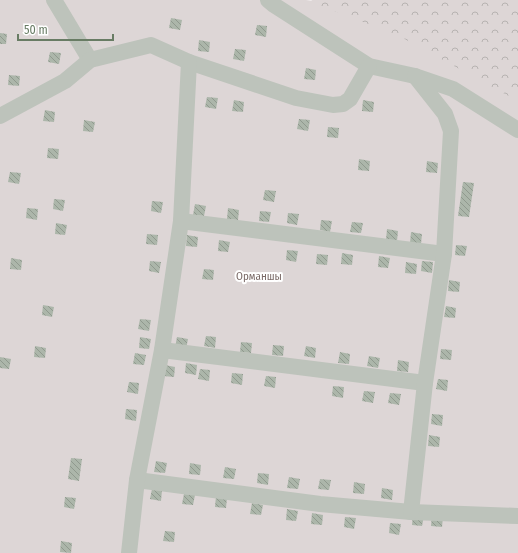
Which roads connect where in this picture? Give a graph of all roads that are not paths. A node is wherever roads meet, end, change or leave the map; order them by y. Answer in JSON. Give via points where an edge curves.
{"nodes":[{"id":1,"x":54,"y":0,"type":"edge"},
{"id":2,"x":268,"y":0,"type":"edge"},
{"id":3,"x":90,"y":60,"type":"junction"},
{"id":4,"x":189,"y":62,"type":"junction"},
{"id":5,"x":368,"y":66,"type":"junction"},
{"id":6,"x":414,"y":76,"type":"junction"},
{"id":7,"x":0,"y":116,"type":"edge"},
{"id":8,"x":518,"y":130,"type":"edge"},
{"id":9,"x":181,"y":221,"type":"junction"},
{"id":10,"x":444,"y":254,"type":"junction"},
{"id":11,"x":162,"y":350,"type":"junction"},
{"id":12,"x":425,"y":383,"type":"junction"},
{"id":13,"x":137,"y":480,"type":"junction"},
{"id":14,"x":411,"y":512,"type":"junction"},
{"id":15,"x":518,"y":516,"type":"edge"},
{"id":16,"x":128,"y":553,"type":"edge"}],
"edges":[{"from":1,"to":3,"type":"street"},
{"from":2,"to":5,"type":"street"},
{"from":3,"to":4,"type":"street","via":[[151,45]]},
{"from":3,"to":7,"type":"street","via":[[65,81]]},
{"from":4,"to":5,"type":"street","via":[[296,98],[333,105],[343,104],[350,98]]},
{"from":4,"to":9,"type":"street"},
{"from":5,"to":6,"type":"street"},
{"from":6,"to":8,"type":"street","via":[[454,88]]},
{"from":6,"to":10,"type":"street","via":[[445,114],[451,131]]},
{"from":9,"to":10,"type":"street"},
{"from":9,"to":11,"type":"street"},
{"from":10,"to":12,"type":"street"},
{"from":11,"to":12,"type":"street"},
{"from":11,"to":13,"type":"street"},
{"from":12,"to":14,"type":"street"},
{"from":13,"to":14,"type":"street","via":[[320,504]]},
{"from":13,"to":16,"type":"street"},
{"from":14,"to":15,"type":"street"}]}
